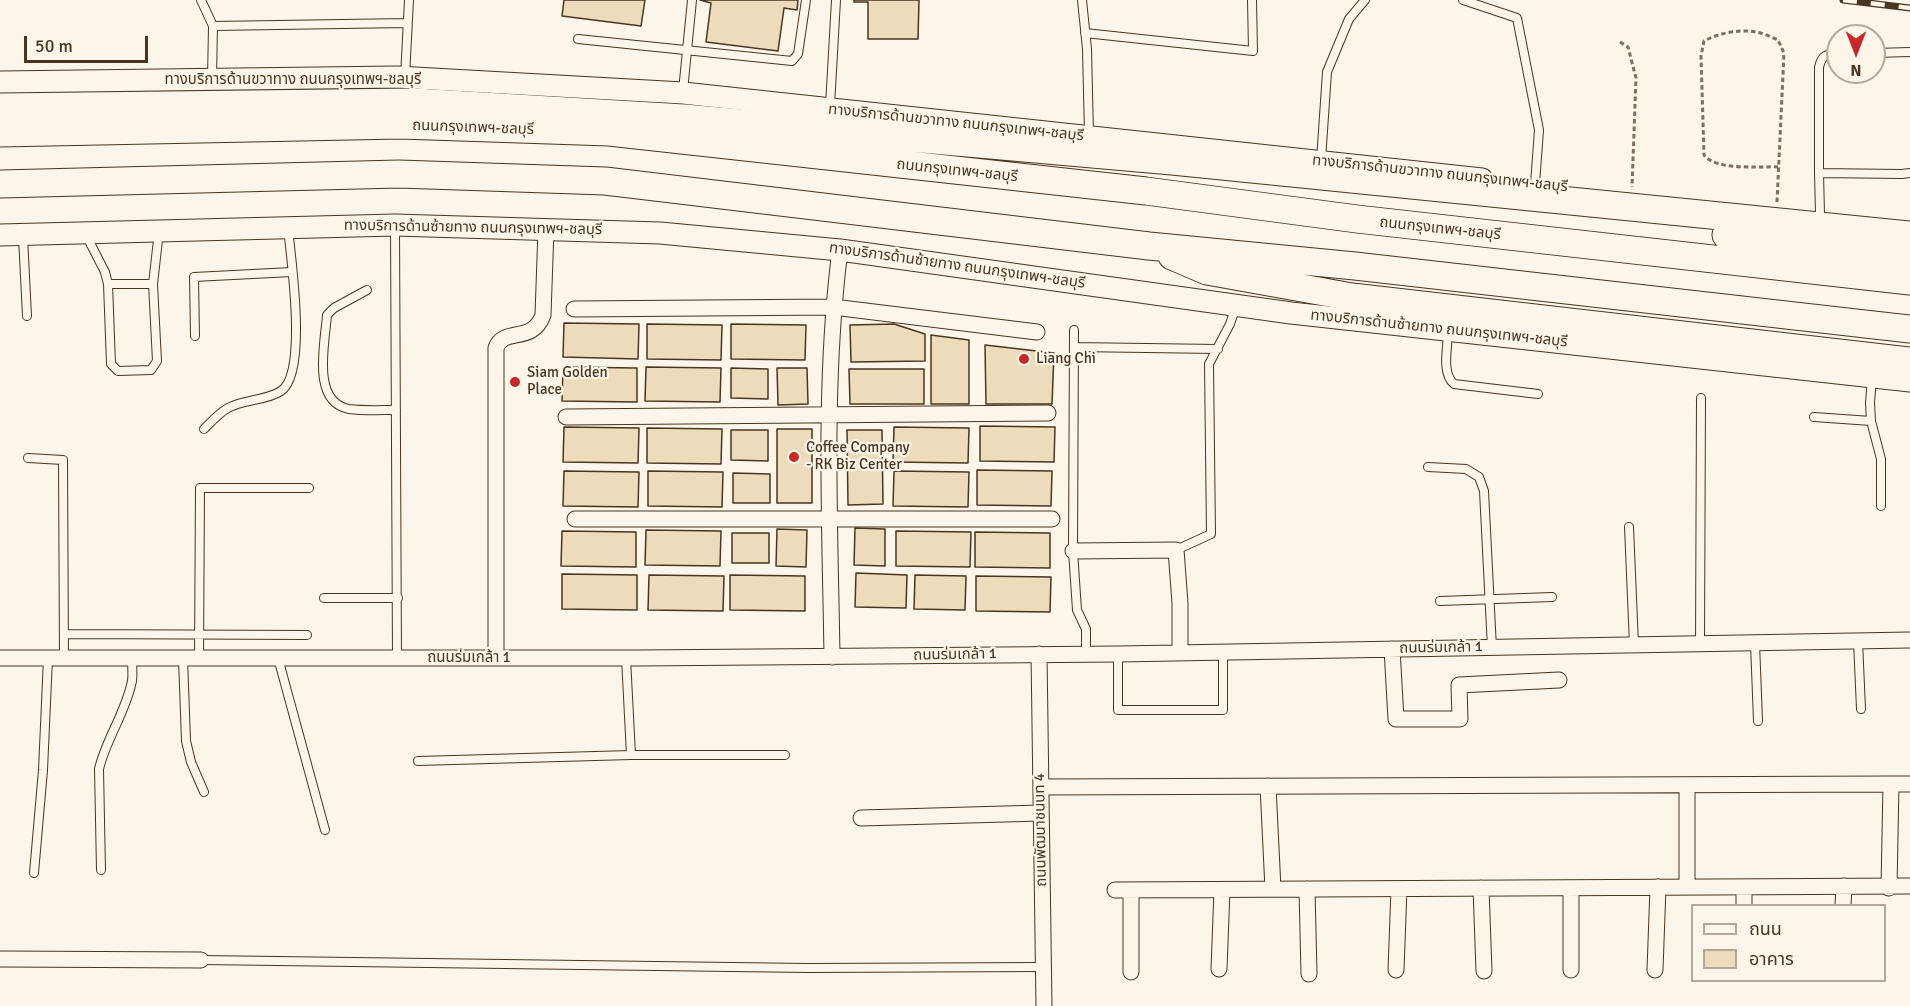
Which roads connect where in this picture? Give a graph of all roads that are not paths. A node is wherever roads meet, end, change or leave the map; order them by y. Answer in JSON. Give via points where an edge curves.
{"nodes":[{"id":1,"x":201,"y":0,"type":"edge"},
{"id":2,"x":409,"y":0,"type":"edge"},
{"id":3,"x":692,"y":0,"type":"edge"},
{"id":4,"x":806,"y":0,"type":"edge"},
{"id":5,"x":836,"y":0,"type":"edge"},
{"id":6,"x":1082,"y":0,"type":"edge"},
{"id":7,"x":1252,"y":0,"type":"edge"},
{"id":8,"x":1365,"y":0,"type":"edge"},
{"id":9,"x":1463,"y":0,"type":"edge"},
{"id":10,"x":407,"y":23,"type":"junction"},
{"id":11,"x":213,"y":26,"type":"junction"},
{"id":12,"x":1085,"y":33,"type":"junction"},
{"id":13,"x":578,"y":39,"type":"dead end"},
{"id":14,"x":687,"y":50,"type":"junction"},
{"id":15,"x":1910,"y":52,"type":"edge"},
{"id":16,"x":1886,"y":53,"type":"edge"},
{"id":17,"x":1826,"y":54,"type":"edge"},
{"id":18,"x":405,"y":79,"type":"junction"},
{"id":19,"x":212,"y":80,"type":"junction"},
{"id":20,"x":0,"y":82,"type":"edge"},
{"id":21,"x":683,"y":93,"type":"junction"},
{"id":22,"x":0,"y":107,"type":"edge"},
{"id":23,"x":830,"y":109,"type":"junction"},
{"id":24,"x":0,"y":133,"type":"edge"},
{"id":25,"x":1089,"y":137,"type":"junction"},
{"id":26,"x":1320,"y":162,"type":"junction"},
{"id":27,"x":1819,"y":173,"type":"junction"},
{"id":28,"x":1910,"y":173,"type":"edge"},
{"id":29,"x":0,"y":184,"type":"edge"},
{"id":30,"x":1535,"y":184,"type":"junction"},
{"id":31,"x":1146,"y":191,"type":"junction"},
{"id":32,"x":1820,"y":214,"type":"junction"},
{"id":33,"x":1910,"y":222,"type":"edge"},
{"id":34,"x":395,"y":225,"type":"junction"},
{"id":35,"x":288,"y":226,"type":"junction"},
{"id":36,"x":546,"y":228,"type":"junction"},
{"id":37,"x":159,"y":230,"type":"junction"},
{"id":38,"x":84,"y":232,"type":"junction"},
{"id":39,"x":23,"y":234,"type":"junction"},
{"id":40,"x":0,"y":235,"type":"edge"},
{"id":41,"x":1910,"y":235,"type":"edge"},
{"id":42,"x":1149,"y":246,"type":"junction"},
{"id":43,"x":840,"y":250,"type":"junction"},
{"id":44,"x":1910,"y":256,"type":"edge"},
{"id":45,"x":292,"y":272,"type":"junction"},
{"id":46,"x":1910,"y":281,"type":"edge"},
{"id":47,"x":108,"y":284,"type":"junction"},
{"id":48,"x":153,"y":284,"type":"junction"},
{"id":49,"x":367,"y":290,"type":"dead end"},
{"id":50,"x":1236,"y":305,"type":"junction"},
{"id":51,"x":833,"y":307,"type":"junction"},
{"id":52,"x":574,"y":309,"type":"dead end"},
{"id":53,"x":27,"y":316,"type":"dead end"},
{"id":54,"x":1910,"y":329,"type":"edge"},
{"id":55,"x":1074,"y":330,"type":"dead end"},
{"id":56,"x":1448,"y":330,"type":"junction"},
{"id":57,"x":1037,"y":332,"type":"dead end"},
{"id":58,"x":195,"y":336,"type":"dead end"},
{"id":59,"x":1074,"y":347,"type":"junction"},
{"id":60,"x":1218,"y":349,"type":"junction"},
{"id":61,"x":1910,"y":361,"type":"edge"},
{"id":62,"x":1872,"y":377,"type":"junction"},
{"id":63,"x":1910,"y":381,"type":"edge"},
{"id":64,"x":1538,"y":394,"type":"dead end"},
{"id":65,"x":1701,"y":398,"type":"dead end"},
{"id":66,"x":396,"y":410,"type":"junction"},
{"id":67,"x":1048,"y":413,"type":"dead end"},
{"id":68,"x":829,"y":415,"type":"junction"},
{"id":69,"x":566,"y":417,"type":"dead end"},
{"id":70,"x":1814,"y":417,"type":"dead end"},
{"id":71,"x":1871,"y":421,"type":"junction"},
{"id":72,"x":204,"y":429,"type":"dead end"},
{"id":73,"x":28,"y":458,"type":"dead end"},
{"id":74,"x":1428,"y":467,"type":"dead end"},
{"id":75,"x":309,"y":488,"type":"dead end"},
{"id":76,"x":1881,"y":506,"type":"dead end"},
{"id":77,"x":575,"y":519,"type":"dead end"},
{"id":78,"x":830,"y":519,"type":"junction"},
{"id":79,"x":1053,"y":519,"type":"dead end"},
{"id":80,"x":1629,"y":527,"type":"dead end"},
{"id":81,"x":1176,"y":550,"type":"junction"},
{"id":82,"x":1073,"y":551,"type":"junction"},
{"id":83,"x":1552,"y":597,"type":"dead end"},
{"id":84,"x":324,"y":598,"type":"dead end"},
{"id":85,"x":398,"y":598,"type":"junction"},
{"id":86,"x":1491,"y":599,"type":"junction"},
{"id":87,"x":1440,"y":601,"type":"dead end"},
{"id":88,"x":64,"y":634,"type":"junction"},
{"id":89,"x":308,"y":635,"type":"dead end"},
{"id":90,"x":199,"y":636,"type":"junction"},
{"id":91,"x":1910,"y":640,"type":"edge"},
{"id":92,"x":1858,"y":641,"type":"junction"},
{"id":93,"x":1755,"y":643,"type":"junction"},
{"id":94,"x":1700,"y":644,"type":"junction"},
{"id":95,"x":1634,"y":645,"type":"junction"},
{"id":96,"x":1492,"y":648,"type":"junction"},
{"id":97,"x":1392,"y":649,"type":"junction"},
{"id":98,"x":1223,"y":651,"type":"junction"},
{"id":99,"x":1180,"y":652,"type":"junction"},
{"id":100,"x":1086,"y":653,"type":"junction"},
{"id":101,"x":1039,"y":654,"type":"junction"},
{"id":102,"x":1118,"y":654,"type":"junction"},
{"id":103,"x":832,"y":657,"type":"junction"},
{"id":104,"x":0,"y":658,"type":"edge"},
{"id":105,"x":48,"y":658,"type":"junction"},
{"id":106,"x":64,"y":658,"type":"junction"},
{"id":107,"x":132,"y":658,"type":"junction"},
{"id":108,"x":191,"y":658,"type":"junction"},
{"id":109,"x":278,"y":658,"type":"junction"},
{"id":110,"x":397,"y":658,"type":"junction"},
{"id":111,"x":496,"y":658,"type":"junction"},
{"id":112,"x":626,"y":658,"type":"junction"},
{"id":113,"x":1559,"y":680,"type":"dead end"},
{"id":114,"x":1861,"y":709,"type":"dead end"},
{"id":115,"x":1758,"y":721,"type":"dead end"},
{"id":116,"x":631,"y":755,"type":"junction"},
{"id":117,"x":785,"y":755,"type":"dead end"},
{"id":118,"x":418,"y":761,"type":"dead end"},
{"id":119,"x":1891,"y":784,"type":"junction"},
{"id":120,"x":1910,"y":784,"type":"edge"},
{"id":121,"x":1687,"y":785,"type":"junction"},
{"id":122,"x":1268,"y":786,"type":"junction"},
{"id":123,"x":1041,"y":787,"type":"junction"},
{"id":124,"x":204,"y":792,"type":"dead end"},
{"id":125,"x":1041,"y":813,"type":"junction"},
{"id":126,"x":861,"y":818,"type":"dead end"},
{"id":127,"x":325,"y":830,"type":"dead end"},
{"id":128,"x":101,"y":870,"type":"dead end"},
{"id":129,"x":34,"y":873,"type":"dead end"},
{"id":130,"x":1844,"y":886,"type":"junction"},
{"id":131,"x":1910,"y":886,"type":"edge"},
{"id":132,"x":1658,"y":887,"type":"junction"},
{"id":133,"x":1687,"y":887,"type":"junction"},
{"id":134,"x":1744,"y":887,"type":"junction"},
{"id":135,"x":1889,"y":887,"type":"junction"},
{"id":136,"x":1481,"y":888,"type":"junction"},
{"id":137,"x":1571,"y":888,"type":"junction"},
{"id":138,"x":1273,"y":889,"type":"junction"},
{"id":139,"x":1307,"y":889,"type":"junction"},
{"id":140,"x":1399,"y":889,"type":"junction"},
{"id":141,"x":1115,"y":890,"type":"dead end"},
{"id":142,"x":1131,"y":890,"type":"junction"},
{"id":143,"x":1222,"y":890,"type":"junction"},
{"id":144,"x":1744,"y":904,"type":"edge"},
{"id":145,"x":1843,"y":904,"type":"edge"},
{"id":146,"x":0,"y":959,"type":"edge"},
{"id":147,"x":201,"y":960,"type":"joint"},
{"id":148,"x":1043,"y":967,"type":"junction"},
{"id":149,"x":1219,"y":969,"type":"dead end"},
{"id":150,"x":1396,"y":970,"type":"dead end"},
{"id":151,"x":1571,"y":970,"type":"dead end"},
{"id":152,"x":1654,"y":970,"type":"dead end"},
{"id":153,"x":1484,"y":971,"type":"dead end"},
{"id":154,"x":1131,"y":972,"type":"dead end"},
{"id":155,"x":1309,"y":974,"type":"dead end"},
{"id":156,"x":1044,"y":1006,"type":"edge"}],
"edges":[{"from":1,"to":11,"type":"lane"},
{"from":2,"to":10,"type":"lane"},
{"from":3,"to":14,"type":"lane"},
{"from":4,"to":14,"type":"lane","via":[[798,54],[792,61]]},
{"from":5,"to":23,"type":"lane"},
{"from":6,"to":12,"type":"lane"},
{"from":7,"to":12,"type":"lane","via":[[1253,51]]},
{"from":8,"to":26,"type":"lane","via":[[1350,19],[1327,72]]},
{"from":9,"to":30,"type":"lane","via":[[1517,18],[1539,130]]},
{"from":10,"to":11,"type":"lane"},
{"from":10,"to":18,"type":"lane"},
{"from":11,"to":19,"type":"lane"},
{"from":12,"to":25,"type":"lane"},
{"from":13,"to":14,"type":"lane"},
{"from":14,"to":21,"type":"lane"},
{"from":15,"to":16,"type":"lane"},
{"from":17,"to":27,"type":"lane","via":[[1819,67]]},
{"from":18,"to":19,"type":"main road","name":"ทางบริการด้านขวาทาง ถนนกรุงเทพฯ-ชลบุรี"},
{"from":18,"to":21,"type":"main road","name":"ทางบริการด้านขวาทาง ถนนกรุงเทพฯ-ชลบุรี"},
{"from":19,"to":20,"type":"main road","name":"ทางบริการด้านขวาทาง ถนนกรุงเทพฯ-ชลบุรี"},
{"from":21,"to":23,"type":"main road","name":"ทางบริการด้านขวาทาง ถนนกรุงเทพฯ-ชลบุรี"},
{"from":22,"to":41,"type":"highway","via":[[415,102],[684,118],[1172,161]]},
{"from":23,"to":25,"type":"main road","name":"ทางบริการด้านขวาทาง ถนนกรุงเทพฯ-ชลบุรี"},
{"from":24,"to":31,"type":"highway","name":"ถนนกรุงเทพฯ-ชลบุรี","via":[[400,125],[609,132]]},
{"from":25,"to":26,"type":"main road","name":"ทางบริการด้านขวาทาง ถนนกรุงเทพฯ-ชลบุรี"},
{"from":26,"to":30,"type":"main road","name":"ทางบริการด้านขวาทาง ถนนกรุงเทพฯ-ชลบุรี"},
{"from":27,"to":28,"type":"lane"},
{"from":27,"to":32,"type":"lane"},
{"from":29,"to":42,"type":"highway","via":[[399,174],[605,181]]},
{"from":30,"to":32,"type":"main road","name":"ทางบริการด้านขวาทาง ถนนกรุงเทพฯ-ชลบุรี"},
{"from":31,"to":44,"type":"highway","via":[[1216,183],[1377,195]]},
{"from":31,"to":46,"type":"highway","name":"ถนนกรุงเทพฯ-ชลบุรี","via":[[1357,219]]},
{"from":32,"to":33,"type":"main road","name":"ทางบริการด้านขวาทาง ถนนกรุงเทพฯ-ชลบุรี"},
{"from":34,"to":35,"type":"main road","name":"ทางบริการด้านซ้ายทาง ถนนกรุงเทพฯ-ชลบุรี"},
{"from":34,"to":36,"type":"main road","name":"ทางบริการด้านซ้ายทาง ถนนกรุงเทพฯ-ชลบุรี"},
{"from":34,"to":66,"type":"lane"},
{"from":35,"to":37,"type":"main road","name":"ทางบริการด้านซ้ายทาง ถนนกรุงเทพฯ-ชลบุรี"},
{"from":35,"to":45,"type":"lane"},
{"from":36,"to":43,"type":"main road","name":"ทางบริการด้านซ้ายทาง ถนนกรุงเทพฯ-ชลบุรี","via":[[660,233]]},
{"from":36,"to":111,"type":"street","via":[[543,315],[539,326],[505,338],[496,348]]},
{"from":37,"to":38,"type":"main road","name":"ทางบริการด้านซ้ายทาง ถนนกรุงเทพฯ-ชลบุรี"},
{"from":37,"to":48,"type":"lane"},
{"from":38,"to":39,"type":"main road","name":"ทางบริการด้านซ้ายทาง ถนนกรุงเทพฯ-ชลบุรี"},
{"from":38,"to":47,"type":"lane"},
{"from":39,"to":40,"type":"main road","name":"ทางบริการด้านซ้ายทาง ถนนกรุงเทพฯ-ชลบุรี"},
{"from":39,"to":53,"type":"lane"},
{"from":42,"to":54,"type":"highway"},
{"from":42,"to":61,"type":"highway","via":[[1207,271],[1352,297]]},
{"from":43,"to":50,"type":"main road","name":"ทางบริการด้านซ้ายทาง ถนนกรุงเทพฯ-ชลบุรี"},
{"from":43,"to":51,"type":"street"},
{"from":45,"to":58,"type":"lane","via":[[194,277]]},
{"from":45,"to":72,"type":"lane","via":[[296,353],[289,384],[278,393],[229,407]]},
{"from":47,"to":48,"type":"lane"},
{"from":47,"to":48,"type":"lane","via":[[111,364],[118,371],[151,370],[157,361]]},
{"from":49,"to":66,"type":"lane","via":[[327,315],[323,375],[327,394],[333,403],[349,409]]},
{"from":50,"to":56,"type":"main road","name":"ทางบริการด้านซ้ายทาง ถนนกรุงเทพฯ-ชลบุรี"},
{"from":50,"to":60,"type":"lane"},
{"from":51,"to":52,"type":"street"},
{"from":51,"to":57,"type":"street"},
{"from":51,"to":68,"type":"street"},
{"from":55,"to":59,"type":"lane"},
{"from":56,"to":62,"type":"main road","name":"ทางบริการด้านซ้ายทาง ถนนกรุงเทพฯ-ชลบุรี"},
{"from":56,"to":64,"type":"lane","via":[[1447,373],[1454,384]]},
{"from":59,"to":60,"type":"lane"},
{"from":59,"to":82,"type":"lane"},
{"from":60,"to":81,"type":"lane","via":[[1209,364],[1208,382],[1210,534]]},
{"from":62,"to":63,"type":"main road","name":"ทางบริการด้านซ้ายทาง ถนนกรุงเทพฯ-ชลบุรี"},
{"from":62,"to":71,"type":"lane"},
{"from":65,"to":94,"type":"lane"},
{"from":66,"to":85,"type":"lane"},
{"from":67,"to":68,"type":"street"},
{"from":68,"to":69,"type":"street"},
{"from":68,"to":78,"type":"street"},
{"from":70,"to":71,"type":"lane"},
{"from":71,"to":76,"type":"lane","via":[[1881,459]]},
{"from":73,"to":88,"type":"lane","via":[[63,460]]},
{"from":74,"to":86,"type":"lane","via":[[1466,469],[1479,477],[1484,491]]},
{"from":75,"to":90,"type":"lane","via":[[200,488]]},
{"from":77,"to":78,"type":"street"},
{"from":78,"to":79,"type":"street"},
{"from":78,"to":103,"type":"street"},
{"from":80,"to":95,"type":"lane"},
{"from":81,"to":82,"type":"street"},
{"from":81,"to":99,"type":"street"},
{"from":82,"to":100,"type":"lane","via":[[1077,610],[1086,629]]},
{"from":83,"to":86,"type":"lane"},
{"from":84,"to":85,"type":"lane"},
{"from":85,"to":110,"type":"lane"},
{"from":86,"to":87,"type":"lane"},
{"from":86,"to":96,"type":"lane"},
{"from":88,"to":90,"type":"lane"},
{"from":88,"to":106,"type":"lane"},
{"from":89,"to":90,"type":"lane"},
{"from":90,"to":108,"type":"lane"},
{"from":91,"to":92,"type":"street","name":"ถนนร่มเกล้า 1"},
{"from":92,"to":93,"type":"street","name":"ถนนร่มเกล้า 1"},
{"from":92,"to":114,"type":"lane"},
{"from":93,"to":94,"type":"street","name":"ถนนร่มเกล้า 1"},
{"from":93,"to":115,"type":"lane"},
{"from":94,"to":95,"type":"street","name":"ถนนร่มเกล้า 1"},
{"from":95,"to":96,"type":"street","name":"ถนนร่มเกล้า 1"},
{"from":96,"to":97,"type":"street","name":"ถนนร่มเกล้า 1"},
{"from":97,"to":98,"type":"street","name":"ถนนร่มเกล้า 1"},
{"from":97,"to":113,"type":"street","via":[[1396,719],[1460,719],[1460,685]]},
{"from":98,"to":99,"type":"street","name":"ถนนร่มเกล้า 1"},
{"from":98,"to":102,"type":"lane","via":[[1223,710],[1119,710]]},
{"from":99,"to":102,"type":"street","name":"ถนนร่มเกล้า 1"},
{"from":100,"to":101,"type":"street","name":"ถนนร่มเกล้า 1"},
{"from":100,"to":102,"type":"street","name":"ถนนร่มเกล้า 1"},
{"from":101,"to":103,"type":"street","name":"ถนนร่มเกล้า 1"},
{"from":101,"to":123,"type":"street","name":"ถนนพัฒนาชนบท 4"},
{"from":103,"to":112,"type":"street","name":"ถนนร่มเกล้า 1"},
{"from":104,"to":105,"type":"street","name":"ถนนร่มเกล้า 1"},
{"from":105,"to":106,"type":"street","name":"ถนนร่มเกล้า 1"},
{"from":105,"to":129,"type":"lane"},
{"from":106,"to":107,"type":"street","name":"ถนนร่มเกล้า 1"},
{"from":107,"to":108,"type":"street","name":"ถนนร่มเกล้า 1"},
{"from":107,"to":128,"type":"lane","via":[[129,693],[99,769]]},
{"from":108,"to":109,"type":"street","name":"ถนนร่มเกล้า 1"},
{"from":108,"to":124,"type":"lane","via":[[186,741]]},
{"from":109,"to":110,"type":"street","name":"ถนนร่มเกล้า 1"},
{"from":109,"to":127,"type":"lane"},
{"from":110,"to":111,"type":"street","name":"ถนนร่มเกล้า 1"},
{"from":111,"to":112,"type":"street","name":"ถนนร่มเกล้า 1"},
{"from":112,"to":116,"type":"lane"},
{"from":116,"to":117,"type":"lane"},
{"from":116,"to":118,"type":"lane"},
{"from":119,"to":120,"type":"street"},
{"from":119,"to":121,"type":"street"},
{"from":119,"to":135,"type":"street"},
{"from":121,"to":122,"type":"street"},
{"from":121,"to":133,"type":"street"},
{"from":122,"to":123,"type":"street"},
{"from":122,"to":138,"type":"street"},
{"from":123,"to":125,"type":"street","name":"ถนนพัฒนาชนบท 4"},
{"from":125,"to":126,"type":"street"},
{"from":125,"to":148,"type":"street","name":"ถนนพัฒนาชนบท 4"},
{"from":130,"to":134,"type":"street"},
{"from":130,"to":135,"type":"street"},
{"from":130,"to":145,"type":"street"},
{"from":131,"to":135,"type":"street"},
{"from":132,"to":133,"type":"street"},
{"from":132,"to":137,"type":"street"},
{"from":132,"to":152,"type":"street"},
{"from":133,"to":134,"type":"street"},
{"from":134,"to":144,"type":"street"},
{"from":136,"to":137,"type":"street"},
{"from":136,"to":140,"type":"street"},
{"from":136,"to":153,"type":"street"},
{"from":137,"to":151,"type":"street"},
{"from":138,"to":139,"type":"street"},
{"from":138,"to":143,"type":"street"},
{"from":139,"to":140,"type":"street"},
{"from":139,"to":155,"type":"street"},
{"from":140,"to":150,"type":"street"},
{"from":141,"to":142,"type":"street"},
{"from":142,"to":143,"type":"street"},
{"from":142,"to":154,"type":"street"},
{"from":143,"to":149,"type":"street"},
{"from":146,"to":147,"type":"street"},
{"from":147,"to":148,"type":"lane"},
{"from":148,"to":156,"type":"street","name":"ถนนพัฒนาชนบท 4"}]}
